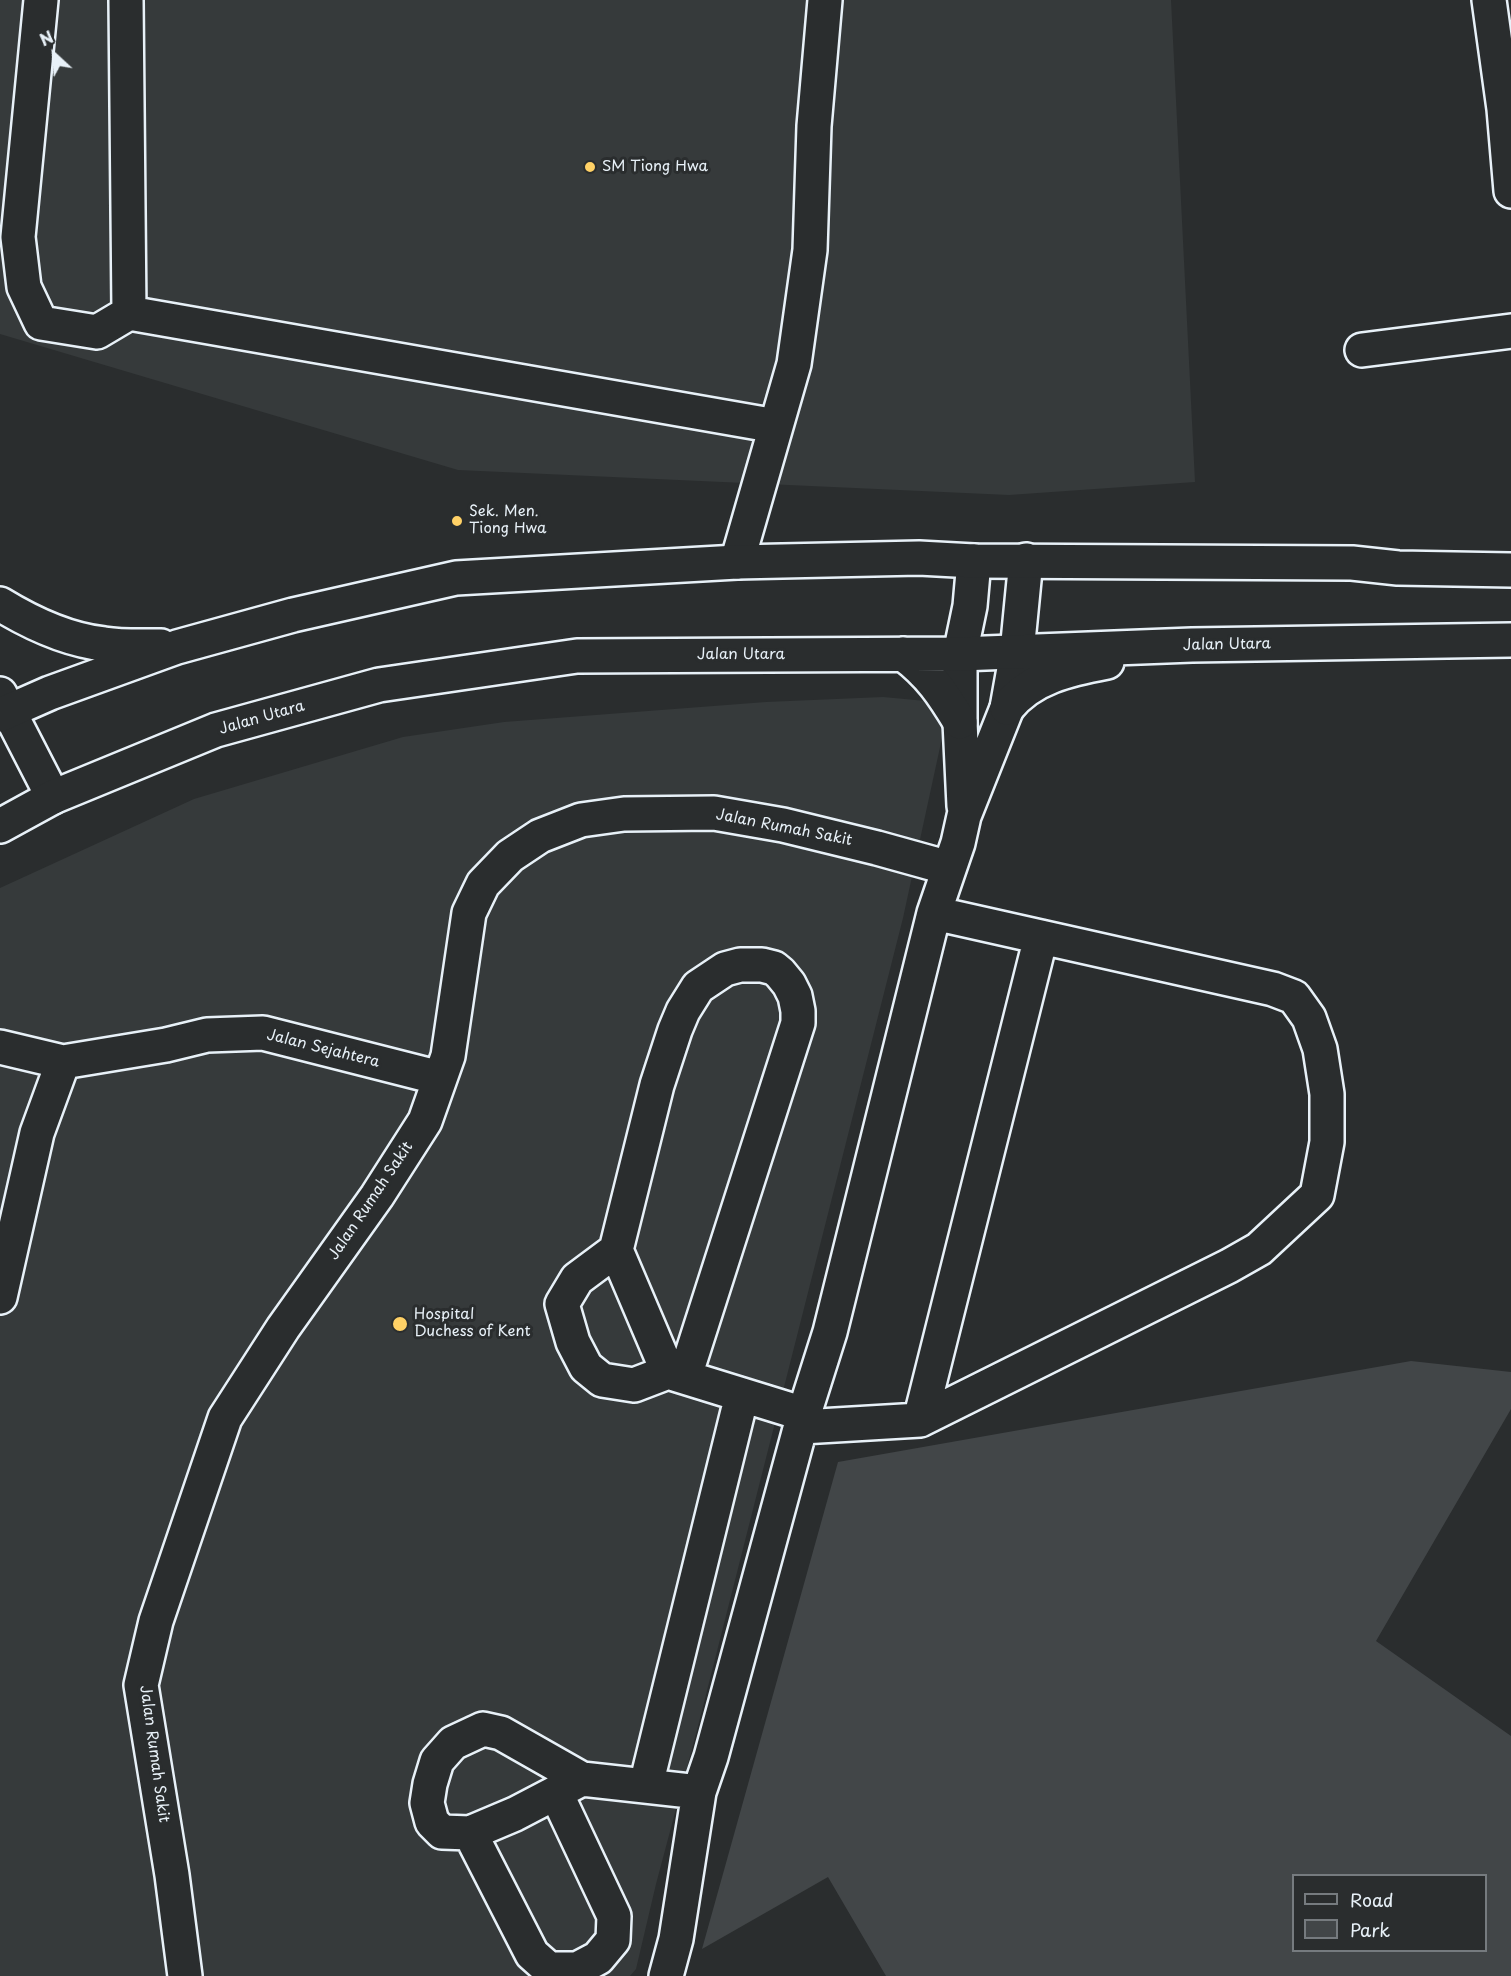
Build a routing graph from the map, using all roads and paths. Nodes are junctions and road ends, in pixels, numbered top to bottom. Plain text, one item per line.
1 (41, 0) edge
2 (126, 0) edge
3 (825, 0) edge
4 (1489, 0) edge
5 (1511, 191) edge
6 (129, 313) junction
7 (1511, 331) edge
8 (1362, 350) dead end
9 (776, 426) junction
10 (1026, 560) junction
11 (974, 561) junction
12 (737, 562) junction
13 (1511, 570) edge
14 (0, 604) edge
15 (1511, 640) edge
16 (1192, 645) junction
17 (177, 647) junction
18 (1017, 652) junction
19 (903, 654) junction
20 (960, 654) junction
21 (3, 706) edge
22 (1007, 708) junction
23 (960, 723) junction
24 (53, 797) junction
25 (964, 816) junction
26 (0, 826) edge
27 (950, 868) junction
28 (934, 913) junction
29 (1041, 937) junction
30 (0, 1047) edge
31 (63, 1062) junction
32 (440, 1078) junction
33 (616, 1250) junction
34 (0, 1297) edge
35 (677, 1374) junction
36 (742, 1395) junction
37 (920, 1420) junction
38 (803, 1421) junction
39 (646, 1785) junction
40 (569, 1786) junction
41 (699, 1792) junction
42 (470, 1833) junction
43 (185, 1976) edge
44 (666, 1976) edge

1 - 6 main road
2 - 6 main road
3 - 9 main road
4 - 5 main road
6 - 9 main road
7 - 8 main road
9 - 12 main road
10 - 11 main road
10 - 13 main road
10 - 18 main road
11 - 12 main road
11 - 20 main road
12 - 17 main road
14 - 17 main road
15 - 16 main road, Jalan Utara
16 - 18 main road, Jalan Utara
16 - 22 main road
17 - 21 main road
18 - 20 main road, Jalan Utara
18 - 22 main road
19 - 20 main road, Jalan Utara
19 - 23 main road
19 - 24 main road, Jalan Utara
20 - 23 main road
21 - 24 main road
22 - 25 main road
23 - 25 main road
24 - 26 main road, Jalan Utara
25 - 27 main road
27 - 28 main road
27 - 32 main road, Jalan Rumah Sakit
28 - 29 main road
28 - 38 main road
29 - 37 main road
29 - 37 main road
30 - 31 main road
31 - 32 main road, Jalan Sejahtera
31 - 34 main road
32 - 43 main road, Jalan Rumah Sakit
33 - 35 main road
33 - 35 main road
33 - 35 main road
35 - 36 main road
36 - 38 main road
36 - 39 main road
37 - 38 main road
38 - 41 main road
39 - 40 main road
39 - 41 main road
40 - 42 main road
40 - 42 main road
40 - 42 main road
41 - 44 main road

